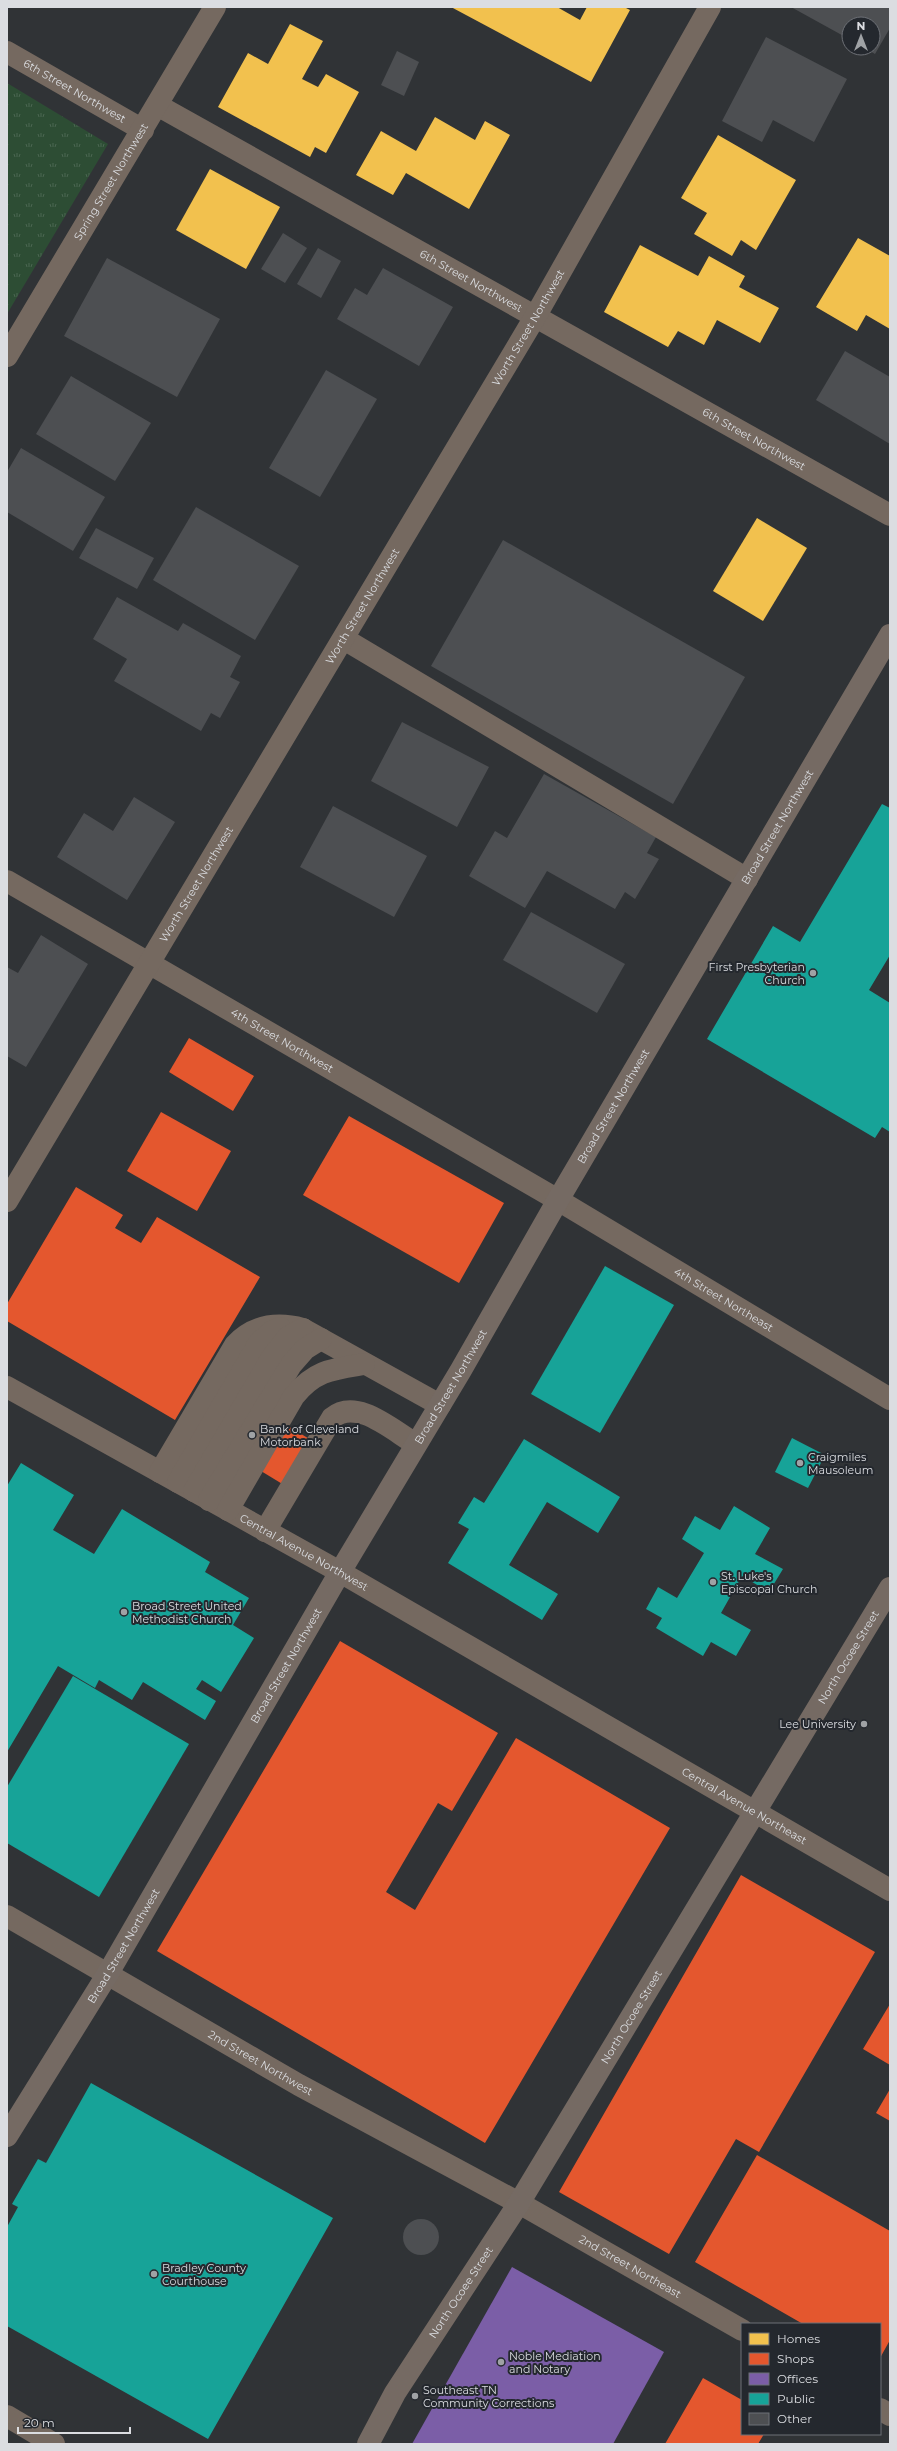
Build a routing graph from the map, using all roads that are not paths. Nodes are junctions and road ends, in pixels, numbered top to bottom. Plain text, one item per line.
1 (215, 7) edge
2 (710, 7) edge
3 (7, 52) edge
4 (157, 105) junction
5 (143, 130) junction
6 (535, 317) junction
7 (7, 356) edge
8 (890, 515) edge
9 (890, 635) edge
10 (344, 639) junction
11 (747, 879) junction
12 (7, 881) edge
13 (149, 964) junction
14 (558, 1200) junction
15 (7, 1201) edge
16 (305, 1331) junction
17 (364, 1364) junction
18 (7, 1387) edge
19 (890, 1399) edge
20 (440, 1405) junction
21 (416, 1444) junction
22 (185, 1486) junction
23 (228, 1510) junction
24 (265, 1531) junction
25 (340, 1572) junction
26 (890, 1588) edge
27 (600, 1721) joint
28 (754, 1812) junction
29 (890, 1890) edge
30 (7, 1916) edge
31 (107, 1975) junction
32 (7, 2136) edge
33 (519, 2203) junction
34 (741, 2329) edge
35 (881, 2410) edge
36 (890, 2415) edge
37 (7, 2416) edge
38 (54, 2444) edge
39 (368, 2444) edge

1 - 4 street, Spring Street Northwest
2 - 6 street, Worth Street Northwest
3 - 5 street, 6th Street Northwest
4 - 5 street, Spring Street Northwest
4 - 6 street, 6th Street Northwest
5 - 7 street, Spring Street Northwest
6 - 8 street, 6th Street Northwest
6 - 10 street, Worth Street Northwest
9 - 11 main road, Broad Street Northwest
10 - 11 street
10 - 13 street, Worth Street Northwest
11 - 14 main road, Broad Street Northwest
12 - 13 street, 4th Street Northwest
13 - 14 street, 4th Street Northwest
13 - 15 street, Worth Street Northwest
14 - 19 street, 4th Street Northeast
14 - 20 main road, Broad Street Northwest
16 - 17 street
16 - 22 street
16 - 22 street
17 - 20 street
17 - 23 street
18 - 22 street, Central Avenue Northwest
20 - 21 main road, Broad Street Northwest
21 - 24 street
21 - 25 main road, Broad Street Northwest
22 - 23 street, Central Avenue Northwest
23 - 24 street, Central Avenue Northwest
24 - 25 street, Central Avenue Northwest
25 - 27 street, Central Avenue Northwest
25 - 31 main road, Broad Street Northwest
26 - 28 main road, North Ocoee Street
27 - 28 street, Central Avenue Northeast
28 - 29 street, Central Avenue Northeast
28 - 33 main road, North Ocoee Street
30 - 31 street, 2nd Street Northwest
31 - 32 main road, Broad Street Northwest
31 - 33 street, 2nd Street Northwest
33 - 34 street, 2nd Street Northeast
33 - 39 main road, North Ocoee Street
35 - 36 street
37 - 38 street

